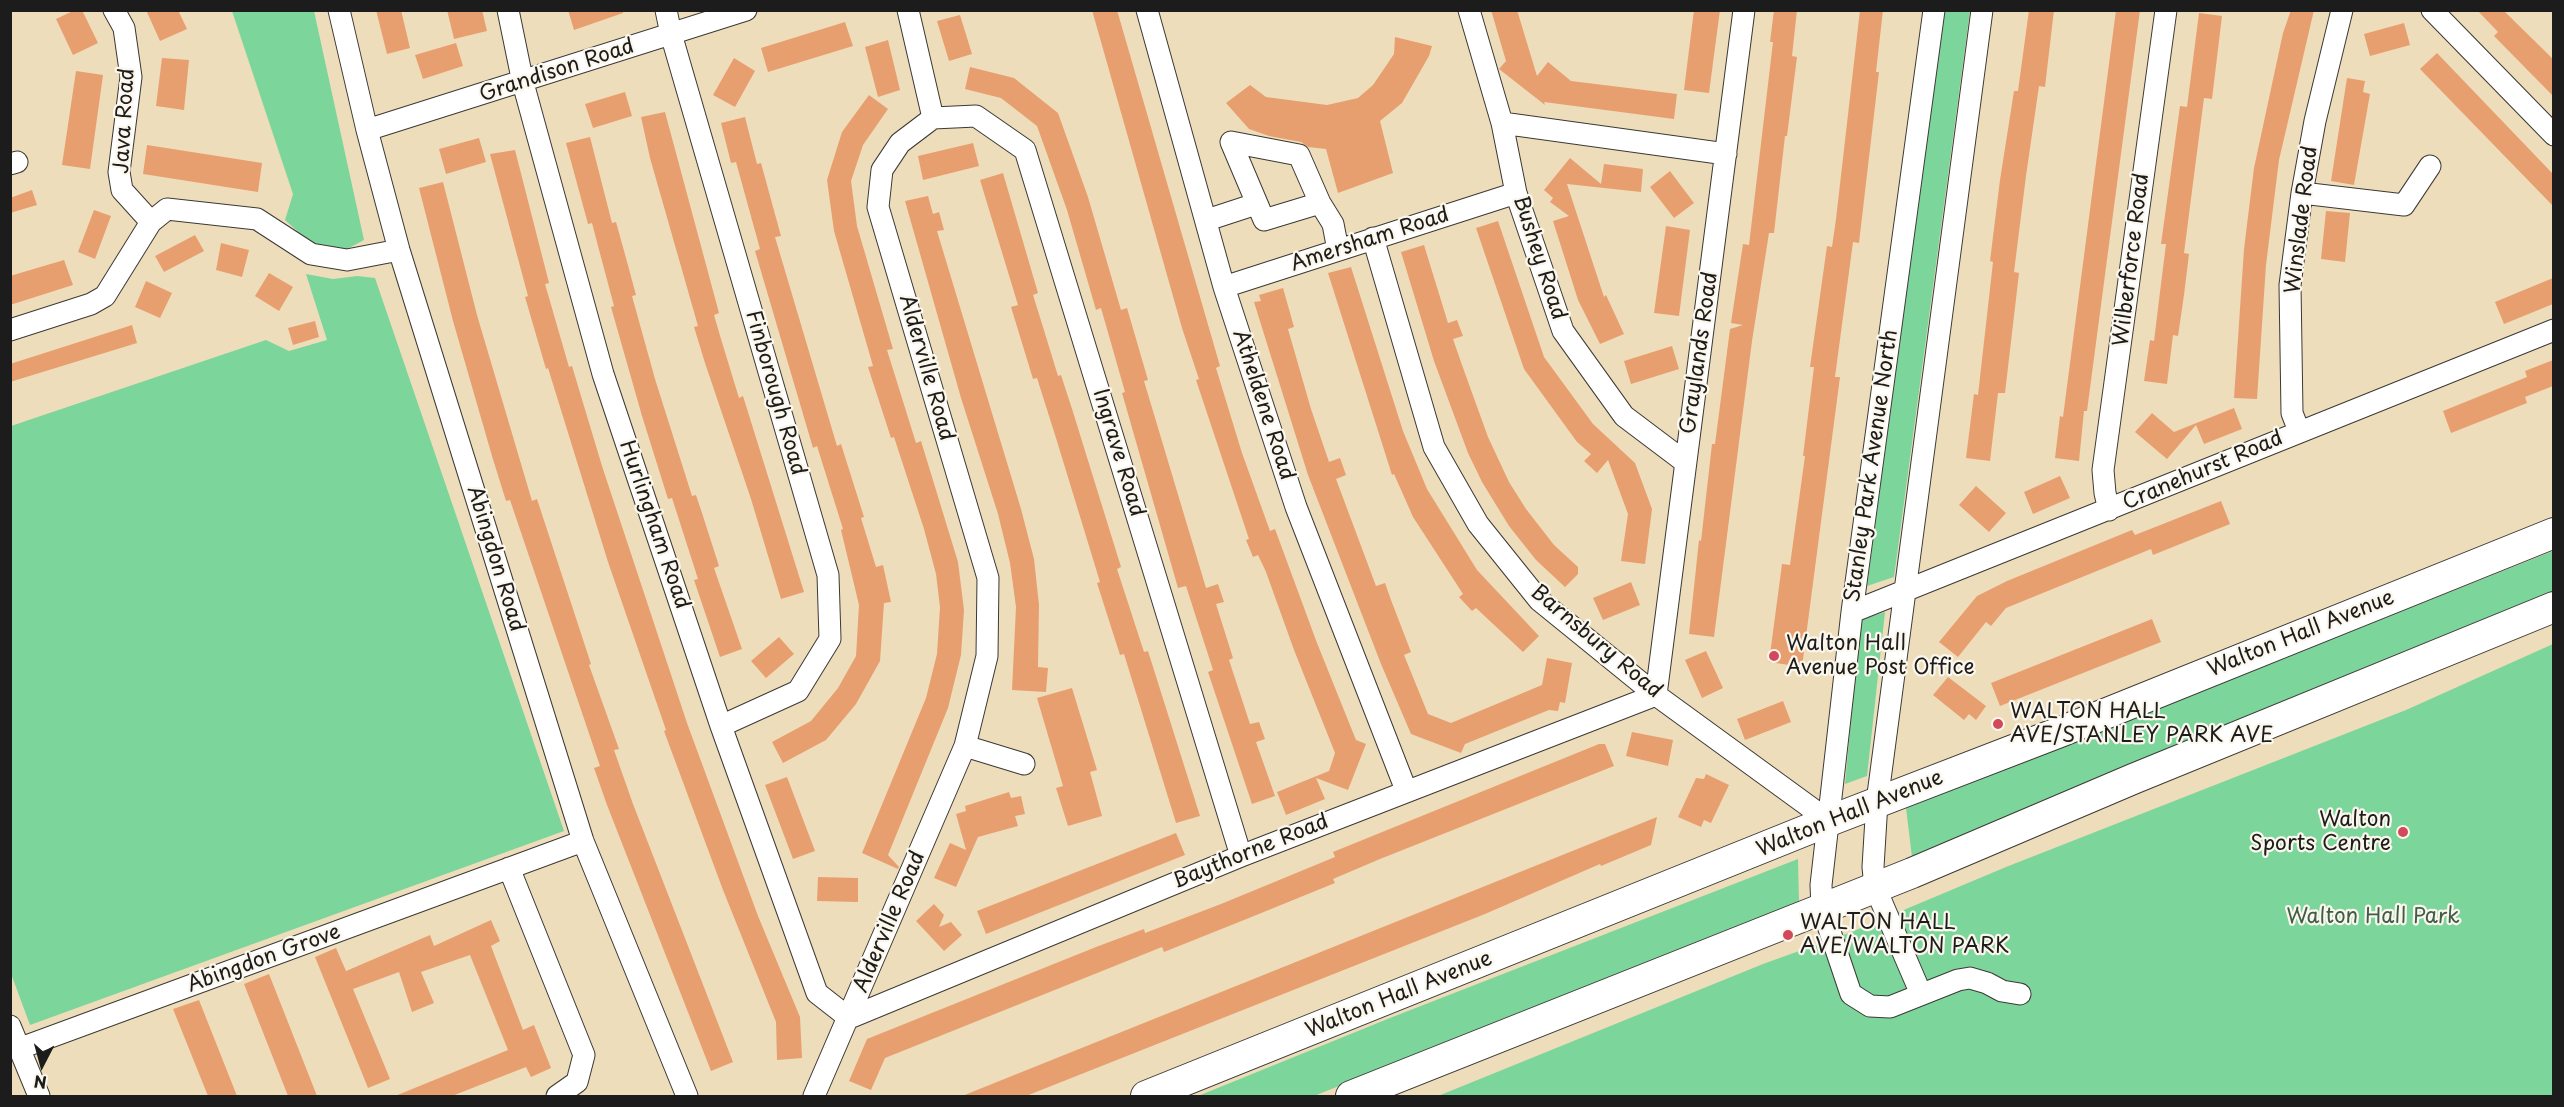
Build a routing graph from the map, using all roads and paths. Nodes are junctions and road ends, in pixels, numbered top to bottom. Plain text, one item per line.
1 (114, 10) edge
2 (339, 10) edge
3 (508, 10) edge
4 (666, 10) edge
5 (746, 10) edge
6 (908, 10) edge
7 (1147, 10) edge
8 (1469, 10) edge
9 (1744, 10) edge
10 (1934, 10) edge
11 (1982, 10) edge
12 (2166, 10) edge
13 (2342, 10) edge
14 (2432, 10) edge
15 (671, 34) junction
16 (523, 83) junction
17 (933, 118) junction
18 (1502, 123) junction
19 (367, 130) junction
20 (2553, 135) edge
21 (1726, 154) junction
22 (2430, 166) dead end
23 (1516, 193) junction
24 (2302, 193) junction
25 (1320, 203) junction
26 (1256, 204) junction
27 (1207, 220) junction
28 (151, 222) junction
29 (1372, 238) junction
30 (399, 250) junction
31 (1338, 250) junction
32 (1224, 286) junction
33 (10, 330) edge
34 (2553, 330) edge
35 (2299, 430) junction
36 (1685, 462) junction
37 (2109, 510) junction
38 (2553, 533) edge
39 (1905, 590) junction
40 (2553, 607) edge
41 (1852, 612) junction
42 (1656, 694) junction
43 (722, 726) junction
44 (965, 746) junction
45 (1024, 764) dead end
46 (1406, 790) junction
47 (1877, 802) junction
48 (1829, 821) junction
49 (583, 842) junction
50 (1241, 856) junction
51 (509, 868) junction
52 (1875, 887) junction
53 (1822, 908) junction
54 (1921, 994) junction
55 (2020, 994) dead end
56 (849, 1018) junction
57 (10, 1026) edge
58 (18, 1049) junction
59 (39, 1096) edge
60 (557, 1096) edge
61 (687, 1096) edge
62 (814, 1096) edge
63 (1146, 1096) edge
64 (1351, 1096) edge

1 - 28 street, Java Road
2 - 19 street, Abingdon Road
3 - 16 street, Hurlingham Road
4 - 15 street, Finborough Road
5 - 15 street, Grandison Road
6 - 17 street
7 - 27 street, Atheldene Road
8 - 18 street, Bushey Road
9 - 21 street, Graylands Road
10 - 41 street, Stanley Park Avenue North
11 - 39 street
12 - 37 street, Wilberforce Road
13 - 24 street, Winslade Road
14 - 20 street
15 - 16 street, Grandison Road
15 - 43 street, Finborough Road
16 - 19 street, Grandison Road
16 - 43 street, Hurlingham Road
17 - 44 street, Alderville Road
17 - 50 street, Ingrave Road
18 - 21 street
18 - 23 street, Bushey Road
19 - 30 street, Abingdon Road
21 - 36 street, Graylands Road
22 - 24 street
23 - 29 street, Amersham Road
23 - 36 street, Bushey Road
24 - 35 street, Winslade Road
25 - 26 street
25 - 26 street
25 - 31 street
26 - 27 street
27 - 32 street, Atheldene Road
28 - 30 street
28 - 33 street
29 - 31 street, Amersham Road
29 - 42 street, Barnsbury Road
30 - 49 street, Abingdon Road
31 - 32 street, Amersham Road
32 - 46 street, Atheldene Road
34 - 35 street, Cranehurst Road
35 - 37 street, Cranehurst Road
36 - 42 street, Graylands Road
37 - 39 street, Cranehurst Road
38 - 47 highway, Walton Hall Avenue
39 - 41 street, Cranehurst Road
39 - 47 street
40 - 52 highway
41 - 48 street, Stanley Park Avenue North
42 - 46 street, Baythorne Road
42 - 48 street, Barnsbury Road
43 - 56 street, Hurlingham Road
44 - 45 street
44 - 56 street, Alderville Road
46 - 50 street, Baythorne Road
47 - 48 highway, Walton Hall Avenue
47 - 52 street
48 - 53 street, Stanley Park Avenue North
48 - 63 highway, Walton Hall Avenue
49 - 51 street, Abingdon Grove
49 - 61 street, Abingdon Road
50 - 56 street, Baythorne Road
51 - 58 street, Abingdon Grove
51 - 60 street
52 - 53 highway
52 - 54 street
53 - 54 street, Stanley Park Avenue North
53 - 64 highway
54 - 55 street, Stanley Park Avenue North
56 - 62 street, Alderville Road
57 - 58 street
58 - 59 street

